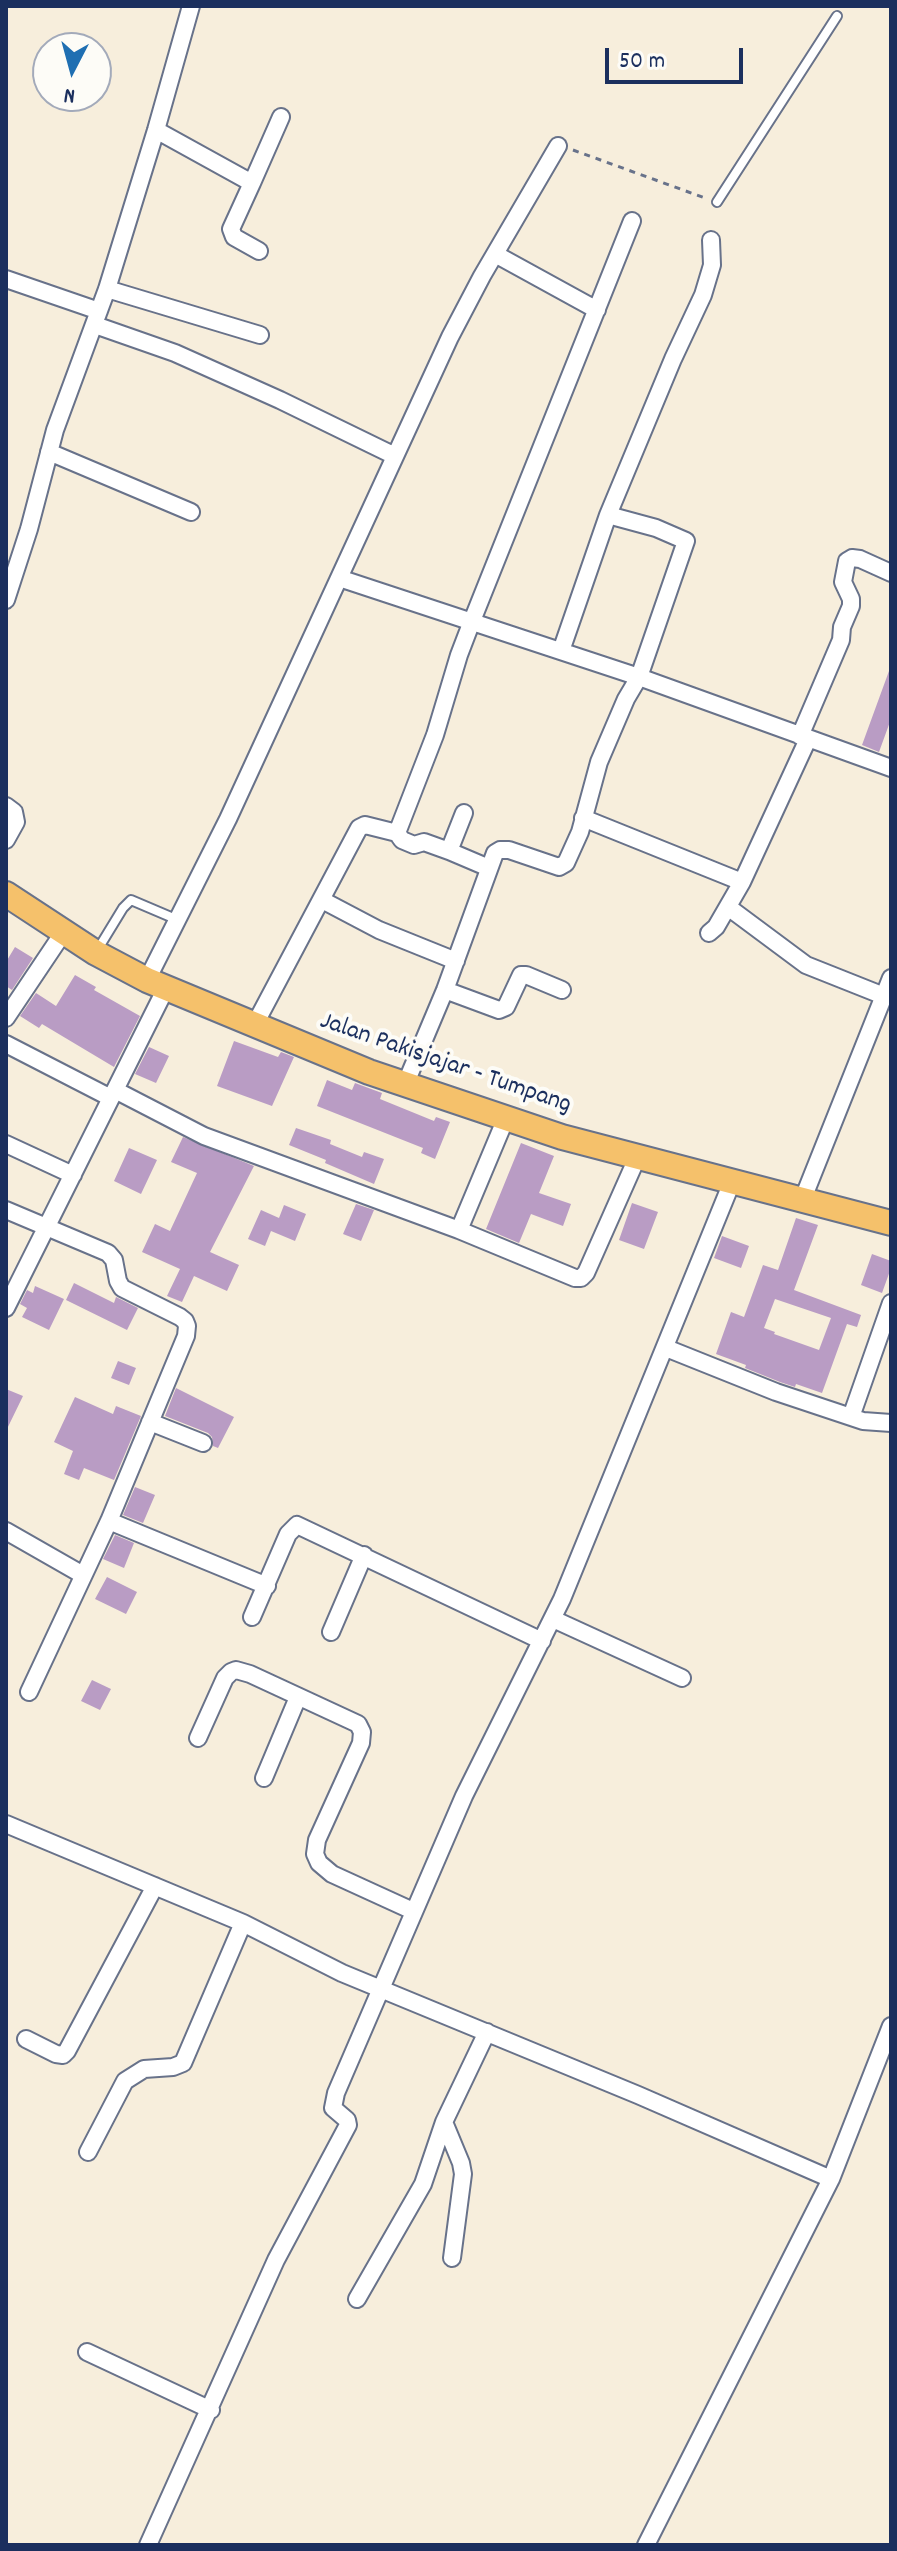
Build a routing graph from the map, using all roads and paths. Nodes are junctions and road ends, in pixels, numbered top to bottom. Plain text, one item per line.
1 (191, 6) edge
2 (837, 16) dead end
3 (281, 117) dead end
4 (156, 130) junction
5 (555, 151) joint
6 (252, 183) junction
7 (717, 202) joint
8 (632, 221) dead end
9 (711, 240) dead end
10 (259, 251) dead end
11 (495, 254) junction
12 (6, 279) edge
13 (107, 289) junction
14 (597, 310) junction
15 (97, 318) junction
16 (260, 335) dead end
17 (49, 452) junction
18 (395, 456) junction
19 (191, 512) dead end
20 (608, 515) junction
21 (891, 573) edge
22 (339, 578) junction
23 (6, 600) edge
24 (472, 621) junction
25 (561, 651) junction
26 (639, 677) junction
27 (804, 738) junction
28 (891, 768) edge
29 (6, 806) edge
30 (464, 813) dead end
31 (583, 818) junction
32 (397, 833) junction
33 (6, 840) edge
34 (449, 851) junction
35 (489, 868) junction
36 (742, 882) junction
37 (6, 894) edge
38 (322, 900) junction
39 (728, 907) junction
40 (178, 920) junction
41 (63, 933) junction
42 (709, 933) dead end
43 (96, 953) junction
44 (456, 961) junction
45 (891, 978) edge
46 (157, 984) junction
47 (445, 990) junction
48 (562, 990) dead end
49 (884, 996) junction
50 (6, 1018) edge
51 (254, 1026) junction
52 (6, 1044) edge
53 (405, 1085) junction
54 (113, 1094) junction
55 (506, 1118) junction
56 (6, 1144) edge
57 (637, 1158) junction
58 (73, 1175) junction
59 (732, 1182) junction
60 (802, 1201) junction
61 (6, 1210) edge
62 (891, 1223) edge
63 (48, 1228) junction
64 (459, 1230) junction
65 (891, 1303) edge
66 (6, 1308) edge
67 (666, 1348) junction
68 (851, 1417) junction
69 (150, 1422) junction
70 (891, 1423) edge
71 (203, 1443) dead end
72 (109, 1521) junction
73 (6, 1531) edge
74 (364, 1555) junction
75 (83, 1575) junction
76 (267, 1586) junction
77 (252, 1617) dead end
78 (553, 1619) junction
79 (331, 1632) dead end
80 (542, 1641) junction
81 (682, 1678) dead end
82 (29, 1692) dead end
83 (298, 1697) junction
84 (198, 1738) dead end
85 (264, 1778) dead end
86 (6, 1824) edge
87 (155, 1886) junction
88 (413, 1911) junction
89 (243, 1923) junction
90 (381, 1989) junction
91 (891, 2026) edge
92 (487, 2032) junction
93 (26, 2039) dead end
94 (444, 2122) junction
95 (88, 2152) dead end
96 (831, 2179) junction
97 (452, 2258) dead end
98 (357, 2299) dead end
99 (87, 2352) dead end
100 (211, 2410) junction
101 (148, 2545) edge
102 (646, 2545) edge

1 - 4 street
2 - 7 lane
3 - 6 street
4 - 6 street
4 - 13 street
5 - 7 path
5 - 11 street
6 - 10 street
8 - 14 street
9 - 20 street
11 - 14 street
11 - 18 street
12 - 15 street
13 - 15 street
13 - 16 street
14 - 24 street
15 - 17 street
15 - 18 street
17 - 19 street
17 - 23 street
18 - 22 street
20 - 25 street
20 - 26 street
21 - 27 street
22 - 24 street
22 - 40 street
24 - 25 street
24 - 32 street
25 - 26 street
26 - 27 street
26 - 31 street
27 - 28 street
27 - 36 street
29 - 33 street
30 - 34 street
31 - 35 street
31 - 36 street
32 - 34 street
32 - 38 street
34 - 35 street
35 - 44 street
36 - 39 street
37 - 41 main road, Jalan Pakisjajar - Tumpang
38 - 44 street
38 - 51 street
39 - 42 street
39 - 49 street
40 - 43 lane
40 - 46 street
41 - 43 main road, Jalan Pakisjajar - Tumpang
41 - 50 street
43 - 46 main road, Jalan Pakisjajar - Tumpang
44 - 47 street
45 - 49 street
46 - 51 main road, Jalan Pakisjajar - Tumpang
46 - 54 street
47 - 48 street
47 - 53 street
49 - 60 street
51 - 53 main road, Jalan Pakisjajar - Tumpang
52 - 54 street
53 - 55 main road, Jalan Pakisjajar - Tumpang
54 - 58 street
54 - 64 street
55 - 57 main road, Jalan Pakisjajar - Tumpang
55 - 64 street
56 - 58 street
57 - 59 main road, Jalan Pakisjajar - Tumpang
57 - 64 street
58 - 63 street
59 - 60 main road, Jalan Pakisjajar - Tumpang
59 - 67 street
60 - 62 main road, Jalan Pakisjajar - Tumpang
61 - 63 street
63 - 66 street
63 - 69 street
65 - 68 street
67 - 68 street
67 - 78 street
68 - 70 street
69 - 71 street
69 - 72 street
72 - 75 street
72 - 76 street
73 - 75 street
74 - 76 street
74 - 79 street
74 - 80 street
75 - 82 street
76 - 77 street
78 - 80 street
78 - 81 street
80 - 88 street
83 - 84 street
83 - 85 street
83 - 88 street
86 - 87 street
87 - 89 street
87 - 93 street
88 - 90 street
89 - 90 street
89 - 95 street
90 - 92 street
90 - 100 street
91 - 96 street
92 - 94 street
92 - 96 street
94 - 97 street
94 - 98 street
96 - 102 street
99 - 100 street
100 - 101 street

